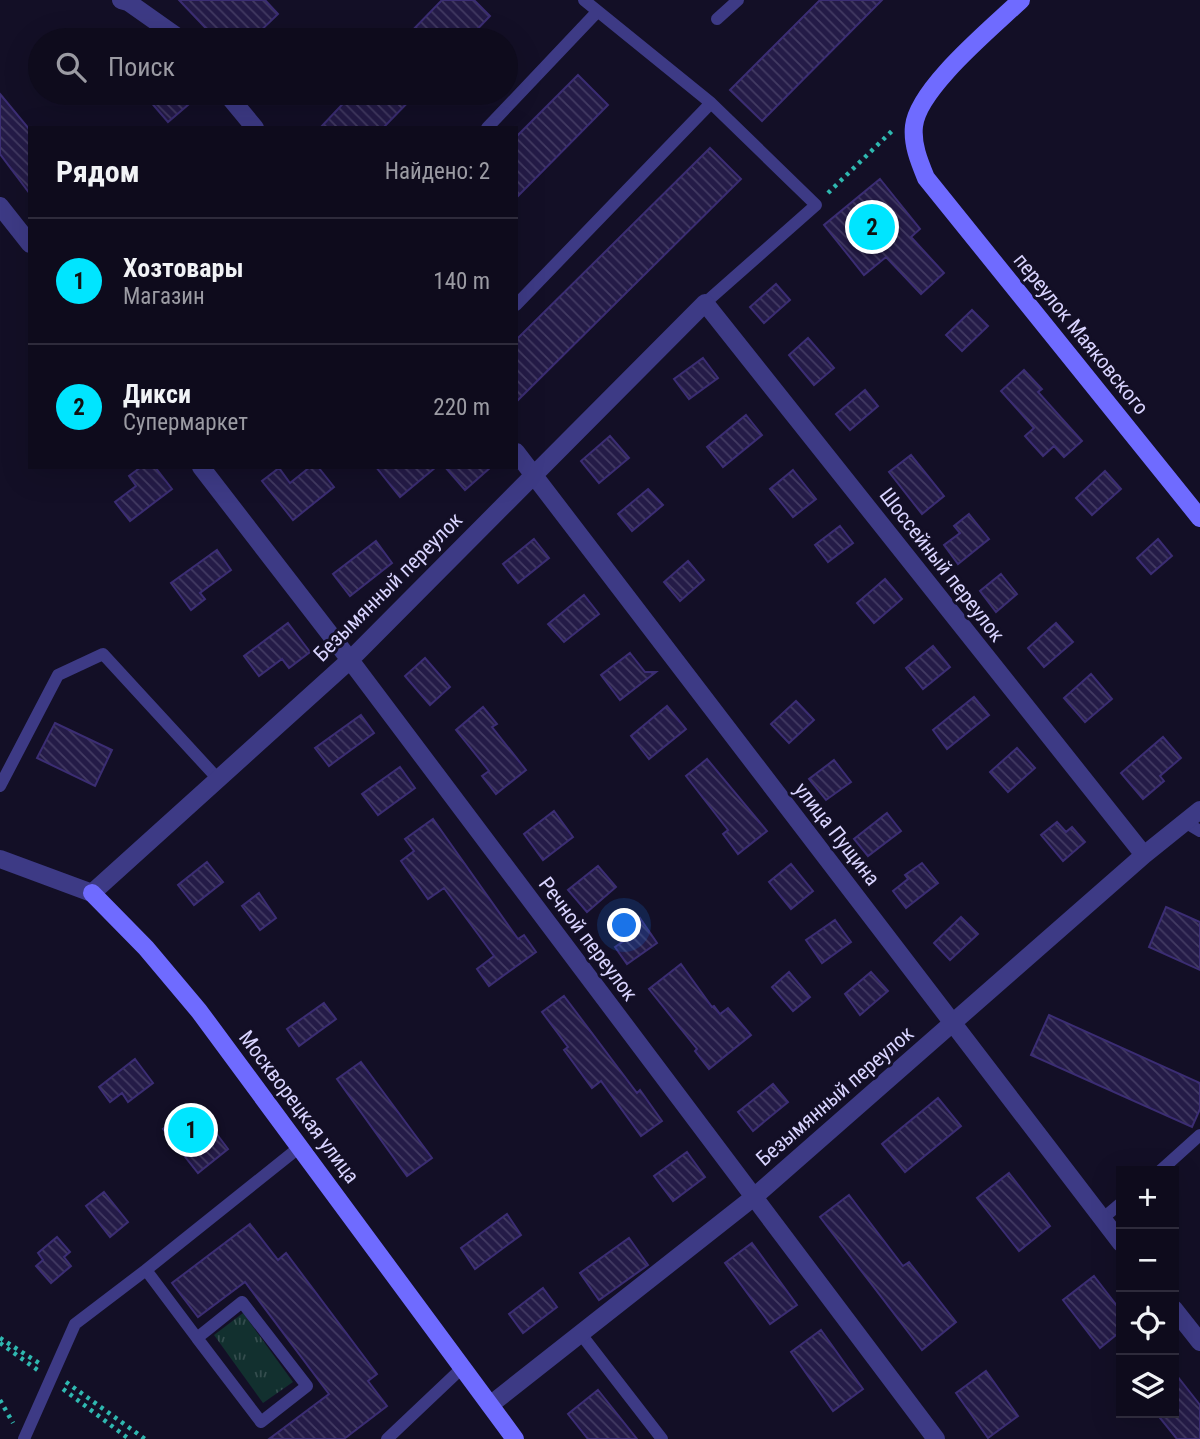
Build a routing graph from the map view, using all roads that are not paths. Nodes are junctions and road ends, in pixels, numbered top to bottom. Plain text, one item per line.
1 (121, 0) edge
2 (584, 0) edge
3 (737, 0) edge
4 (1021, 0) edge
5 (597, 12) junction
6 (718, 19) dead end
7 (165, 28) edge
8 (518, 95) edge
9 (711, 103) junction
10 (236, 105) edge
11 (509, 105) edge
12 (253, 126) edge
13 (489, 126) edge
14 (0, 206) edge
15 (28, 241) edge
16 (518, 303) edge
17 (705, 303) junction
18 (518, 455) edge
19 (203, 469) edge
20 (533, 475) junction
21 (1200, 518) edge
22 (350, 660) junction
23 (218, 779) junction
24 (0, 786) edge
25 (1200, 810) edge
26 (1193, 826) edge
27 (1144, 855) junction
28 (0, 859) edge
29 (92, 892) junction
30 (953, 1022) junction
31 (1200, 1135) edge
32 (301, 1146) junction
33 (1166, 1166) edge
34 (754, 1197) junction
35 (1116, 1207) edge
36 (1102, 1219) junction
37 (1116, 1237) edge
38 (146, 1270) junction
39 (1179, 1315) edge
40 (580, 1333) junction
41 (197, 1338) junction
42 (1200, 1342) edge
43 (462, 1368) junction
44 (491, 1405) junction
45 (20, 1434) edge
46 (387, 1439) edge
47 (515, 1439) edge
48 (662, 1439) edge
49 (936, 1439) edge

1 - 7 street
2 - 5 lane
3 - 6 lane
4 - 21 street, переулок Маяковского
5 - 8 lane
5 - 9 lane
9 - 16 lane
9 - 17 lane
10 - 12 street
11 - 13 lane
14 - 15 street
17 - 20 street, Безымянный переулок
17 - 27 street, Шоссейный переулок
18 - 20 street, улица Пущина
19 - 22 street, Речной переулок
20 - 22 street, Безымянный переулок
20 - 30 street, улица Пущина
22 - 23 street, Безымянный переулок
22 - 34 street, Речной переулок
23 - 24 lane
23 - 29 street, Безымянный переулок
25 - 26 street, Безымянный переулок
26 - 27 street, Безымянный переулок
27 - 30 street, Безымянный переулок
28 - 29 street, Москворецкая улица
29 - 32 street, Москворецкая улица
30 - 34 street, Безымянный переулок
30 - 36 street, улица Пущина
31 - 33 lane
32 - 38 lane
32 - 43 street, Москворецкая улица
34 - 40 street, Безымянный переулок
34 - 49 street, Речной переулок
35 - 36 lane
36 - 37 street, улица Пущина
38 - 41 lane
38 - 45 lane
39 - 42 street
40 - 44 street, Безымянный переулок
40 - 48 lane
41 - 41 lane
43 - 44 street, Москворецкая улица
43 - 46 lane
44 - 47 street, Москворецкая улица

